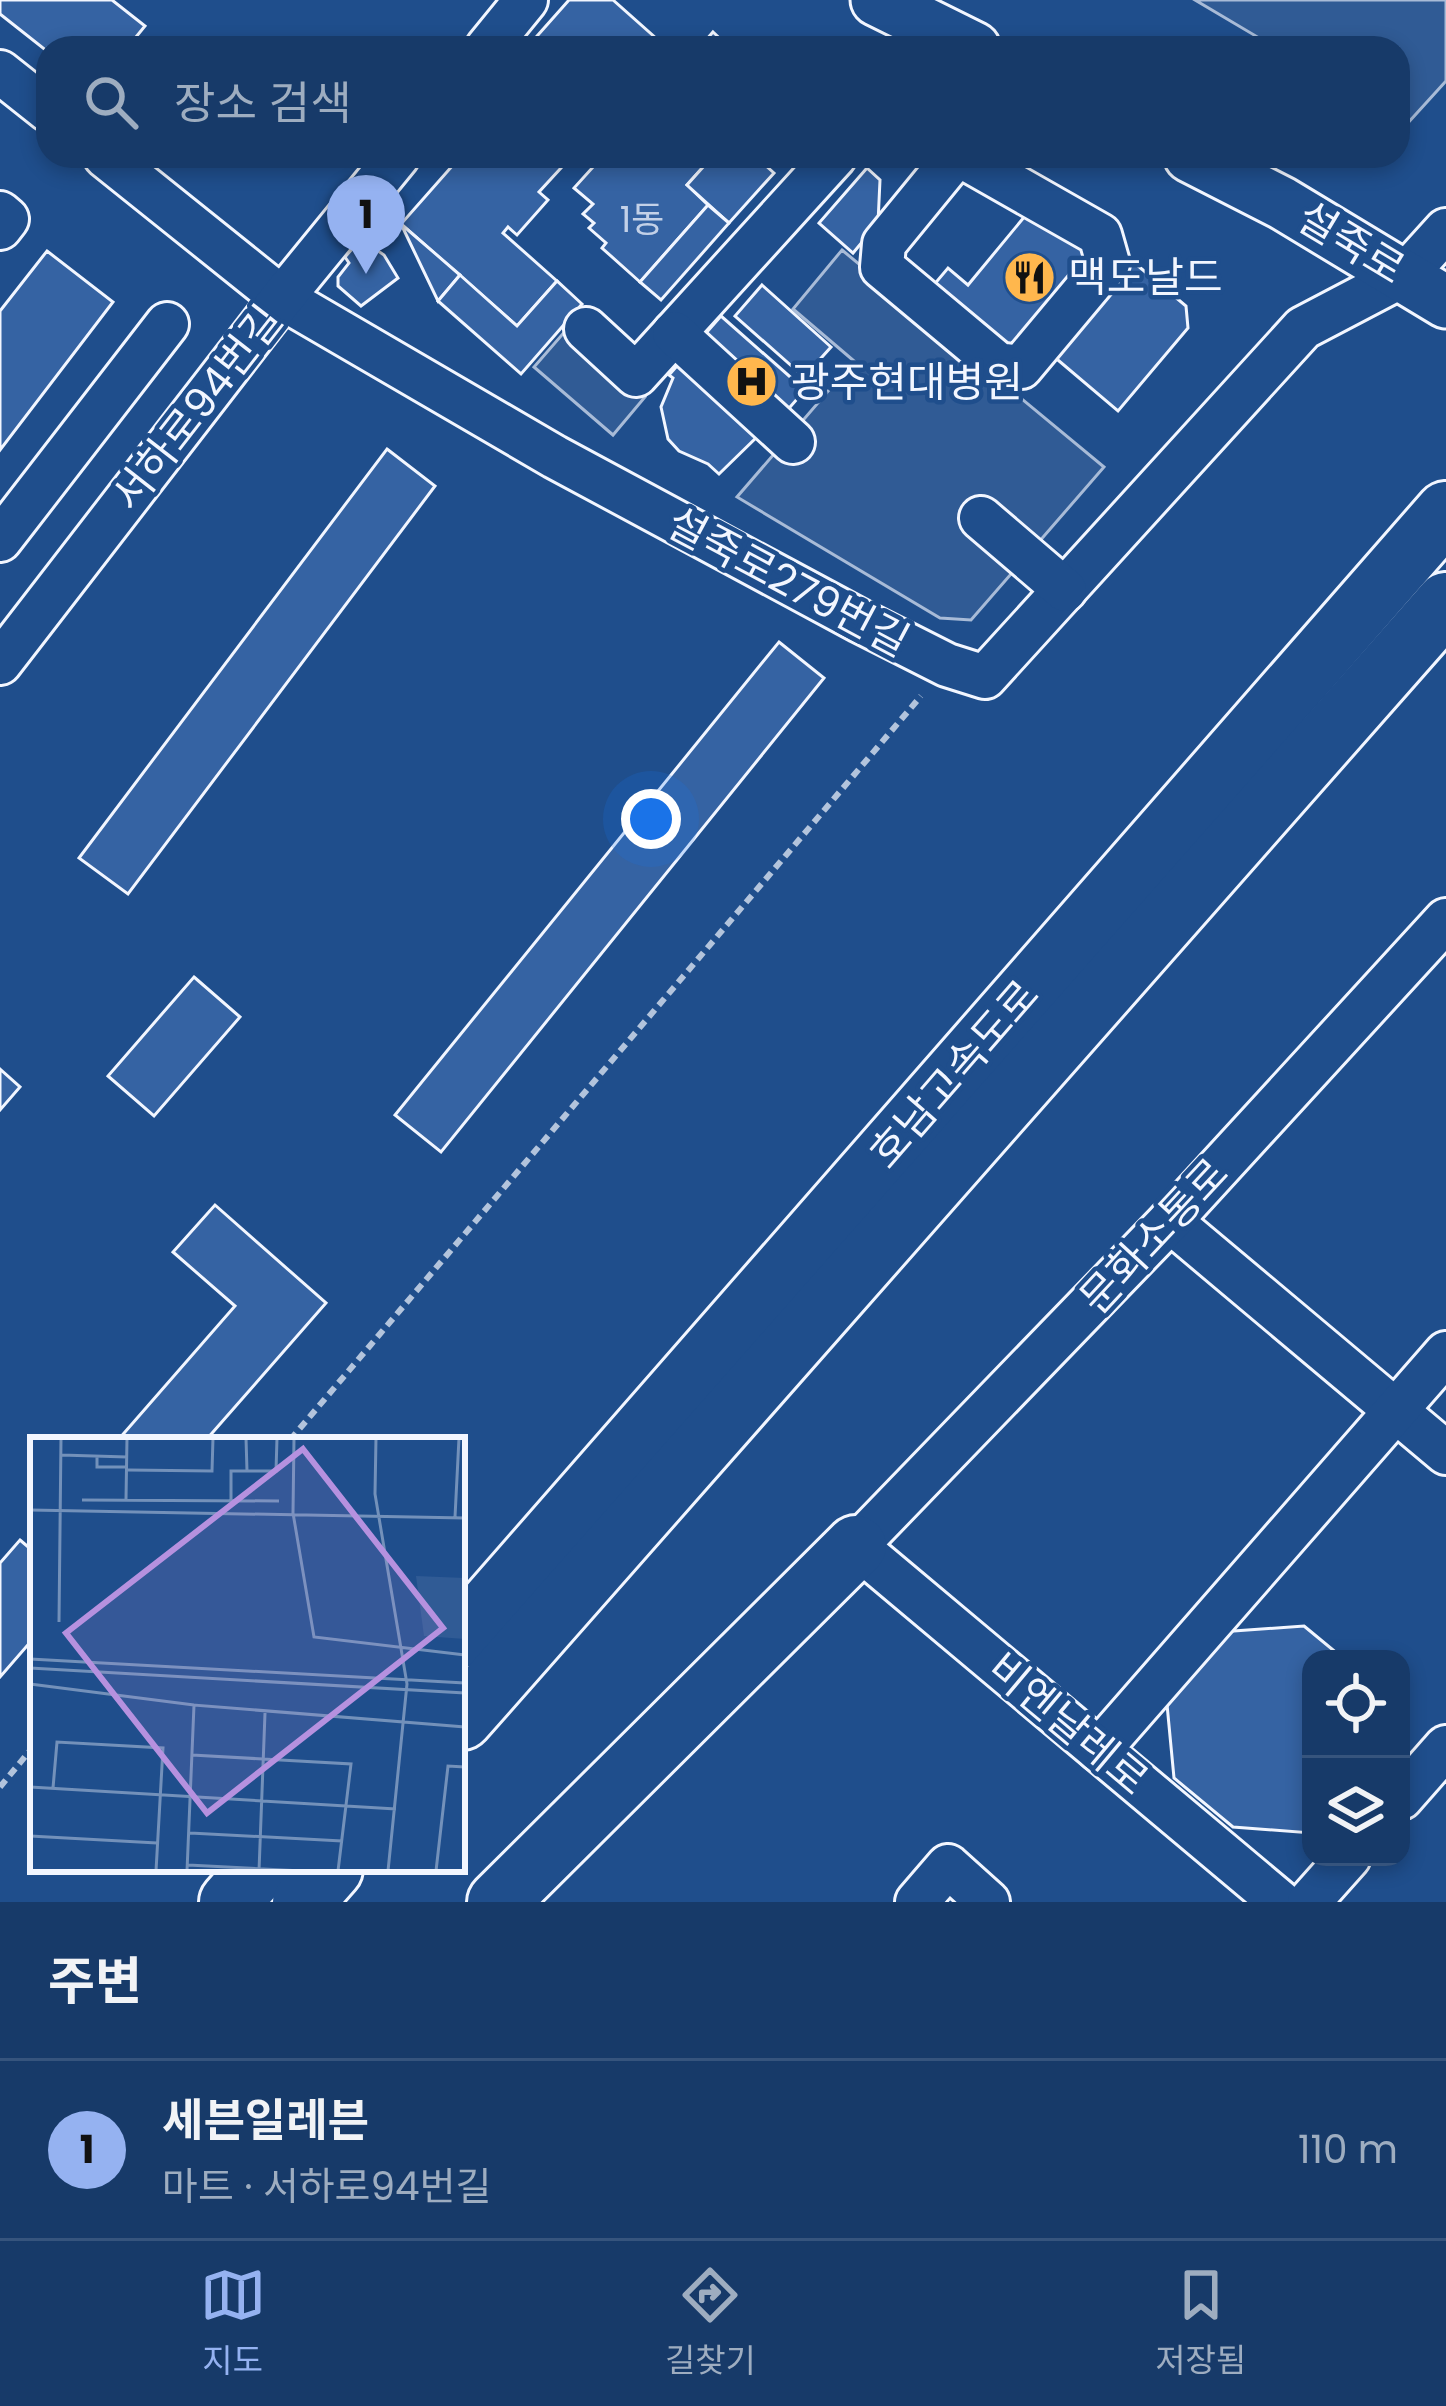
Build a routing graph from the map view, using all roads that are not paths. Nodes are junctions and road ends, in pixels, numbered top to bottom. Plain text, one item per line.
1 (526, 0) edge
2 (878, 0) edge
3 (497, 36) edge
4 (939, 36) edge
5 (0, 72) edge
6 (36, 100) edge
7 (120, 168) edge
8 (388, 168) edge
9 (824, 168) edge
10 (948, 168) edge
11 (980, 168) edge
12 (1214, 168) edge
13 (0, 213) edge
14 (0, 228) edge
15 (1446, 230) edge
16 (1426, 288) edge
17 (282, 298) junction
18 (167, 323) dead end
19 (586, 329) dead end
20 (674, 333) junction
21 (793, 442) dead end
22 (1446, 512) edge
23 (981, 518) dead end
24 (0, 539) edge
25 (1065, 590) junction
26 (1446, 603) edge
27 (0, 663) edge
28 (1446, 920) edge
29 (1170, 1221) junction
30 (1446, 1353) edge
31 (1396, 1411) junction
32 (1446, 1453) edge
33 (856, 1546) junction
34 (465, 1634) edge
35 (465, 1716) edge
36 (1446, 1748) edge
37 (1099, 1750) junction
38 (1410, 1788) edge
39 (1341, 1866) edge
40 (256, 1872) edge
41 (329, 1872) edge
42 (230, 1902) edge
43 (303, 1902) edge
44 (498, 1902) edge
45 (917, 1902) edge
46 (988, 1902) edge
47 (1280, 1902) edge
48 (1309, 1902) edge

1 - 3 street
2 - 4 main road
5 - 6 street
7 - 17 street, 설죽로279번길
8 - 17 street, 서하로94번길
9 - 20 street
10 - 11 street
12 - 16 main road, 설죽로
13 - 14 street
15 - 16 street
16 - 25 street, 설죽로279번길
17 - 25 street, 설죽로279번길
17 - 27 street, 서하로94번길
18 - 24 street
19 - 20 street
20 - 21 street
22 - 34 highway, 호남고속도로
23 - 25 street
26 - 35 highway, 호남고속도로
28 - 29 street, 문화소통로
29 - 31 street
29 - 33 street, 문화소통로
30 - 31 street
31 - 32 street
31 - 37 street
33 - 37 street, 비엔날레로
33 - 44 highway
36 - 38 street
37 - 47 street, 비엔날레로
39 - 48 street
40 - 42 highway
41 - 43 highway
45 - 46 street

